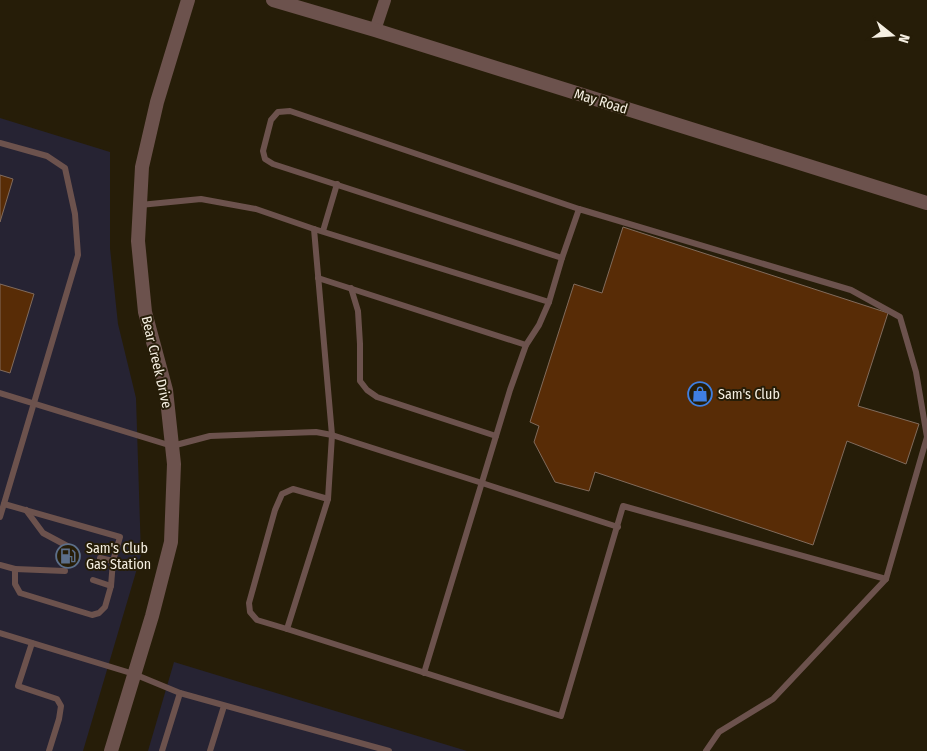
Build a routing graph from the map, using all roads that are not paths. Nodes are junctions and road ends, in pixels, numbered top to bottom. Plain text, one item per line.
1 (188, 0) edge
2 (274, 0) edge
3 (385, 0) edge
4 (375, 30) junction
5 (0, 144) edge
6 (337, 184) junction
7 (927, 203) edge
8 (140, 205) junction
9 (579, 209) junction
10 (314, 229) junction
11 (323, 231) junction
12 (562, 258) junction
13 (318, 278) junction
14 (351, 288) junction
15 (549, 302) junction
16 (526, 345) junction
17 (0, 393) edge
18 (34, 403) junction
19 (332, 435) junction
20 (496, 436) junction
21 (927, 437) edge
22 (172, 446) junction
23 (482, 482) junction
24 (328, 499) junction
25 (4, 504) junction
26 (26, 510) junction
27 (0, 517) edge
28 (618, 528) junction
29 (72, 550) dead end
30 (100, 558) dead end
31 (113, 562) junction
32 (0, 564) edge
33 (15, 569) junction
34 (65, 571) dead end
35 (886, 578) junction
36 (93, 580) dead end
37 (112, 586) junction
38 (287, 629) junction
39 (0, 632) edge
40 (32, 642) junction
41 (424, 672) junction
42 (134, 674) junction
43 (180, 693) junction
44 (224, 706) junction
45 (50, 751) edge
46 (111, 751) edge
47 (162, 751) edge
48 (210, 751) edge
49 (389, 751) edge
50 (706, 751) edge

1 - 8 street, Bear Creek Drive
2 - 4 street, May Road
3 - 4 street
4 - 7 street, May Road
5 - 18 lane
6 - 9 lane
6 - 11 lane
6 - 12 lane
8 - 10 lane
8 - 22 street, Bear Creek Drive
9 - 12 lane
9 - 21 lane
10 - 11 lane
10 - 13 lane
11 - 15 lane
12 - 15 lane
13 - 14 lane
13 - 19 lane
14 - 16 lane
14 - 20 lane
15 - 16 lane
16 - 20 lane
17 - 18 lane
18 - 22 lane
18 - 25 lane
19 - 22 lane
19 - 23 lane
19 - 24 lane
20 - 23 lane
21 - 35 lane
22 - 42 street, Bear Creek Drive
23 - 28 lane
23 - 41 lane
24 - 38 lane
24 - 38 lane
25 - 26 lane
25 - 27 lane
26 - 29 lane
26 - 31 lane
28 - 35 lane
28 - 41 lane
30 - 31 lane
31 - 37 lane
32 - 33 lane
33 - 34 lane
33 - 37 lane
35 - 50 lane
36 - 37 lane
38 - 41 lane
39 - 40 lane
40 - 42 lane
40 - 45 lane
42 - 43 lane
42 - 46 street, Bear Creek Drive
43 - 44 lane
43 - 47 lane
44 - 48 lane
44 - 49 lane

